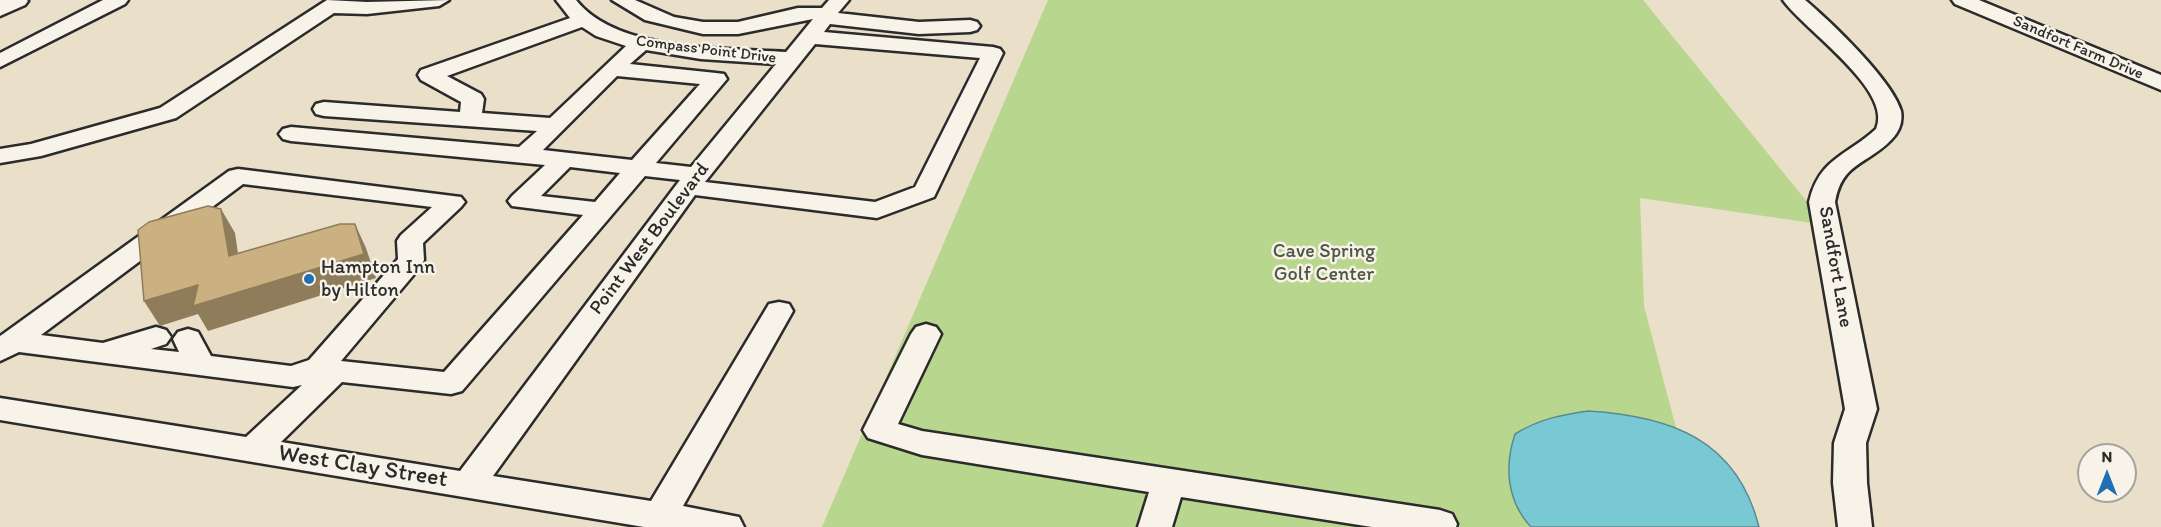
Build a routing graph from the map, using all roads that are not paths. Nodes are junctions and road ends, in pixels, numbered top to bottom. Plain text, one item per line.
1 (9, 0) edge
2 (118, 0) edge
3 (439, 0) edge
4 (566, 0) edge
5 (622, 0) edge
6 (1793, 0) edge
7 (1962, 0) edge
8 (335, 3) edge
9 (0, 10) edge
10 (825, 17) edge
11 (581, 21) junction
12 (970, 26) dead end
13 (640, 44) junction
14 (789, 59) junction
15 (0, 61) edge
16 (612, 69) junction
17 (2161, 83) edge
18 (324, 109) dead end
19 (470, 119) junction
20 (555, 125) junction
21 (291, 134) dead end
22 (525, 154) junction
23 (0, 156) edge
24 (565, 159) junction
25 (638, 168) junction
26 (693, 181) junction
27 (602, 210) junction
28 (779, 311) dead end
29 (926, 334) dead end
30 (156, 337) dead end
31 (7, 346) edge
32 (103, 352) junction
33 (327, 369) junction
34 (0, 409) edge
35 (253, 450) junction
36 (1169, 482) junction
37 (469, 484) junction
38 (660, 516) junction
39 (1440, 524) dead end
40 (727, 527) edge
41 (1155, 527) edge
42 (1855, 527) edge

1 - 9 street
2 - 15 street
3 - 8 street
4 - 11 street, Compass Point Drive
5 - 10 street
6 - 42 street, Sandfort Lane
7 - 17 street, Sandfort Farm Drive
8 - 23 street
10 - 12 street
10 - 14 street, Point West Boulevard
10 - 26 street
11 - 13 street, Compass Point Drive
11 - 19 street
13 - 14 street, Compass Point Drive
13 - 16 street
14 - 26 street, Point West Boulevard
16 - 20 street
16 - 25 street
18 - 19 street
19 - 20 street
20 - 22 street
21 - 22 street
22 - 24 street
24 - 25 street
24 - 27 street
25 - 26 street
25 - 27 street
26 - 37 street, Point West Boulevard
27 - 33 street
28 - 38 street
29 - 36 street
30 - 32 street
31 - 32 street
31 - 33 street
32 - 33 street
33 - 35 street
34 - 35 street, West Clay Street
35 - 37 street, West Clay Street
36 - 39 street
36 - 41 street
37 - 38 street, West Clay Street
38 - 40 street, West Clay Street

